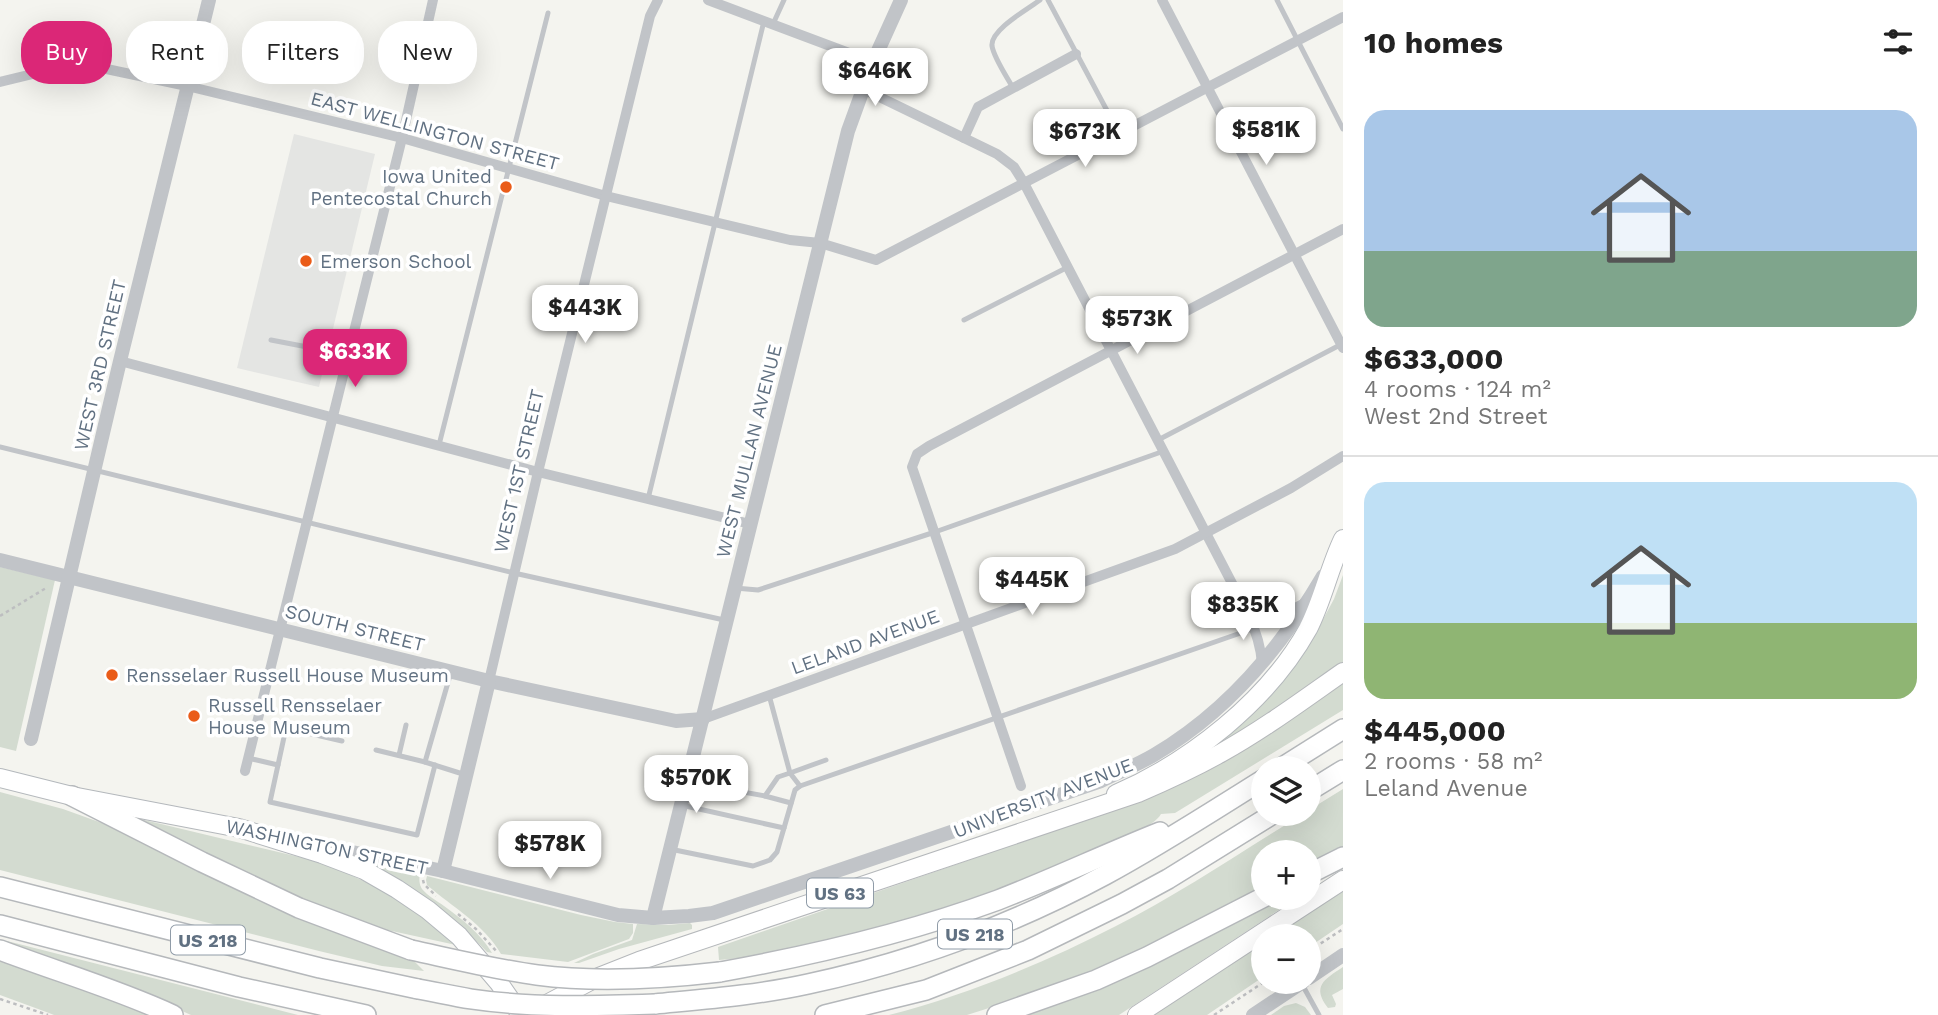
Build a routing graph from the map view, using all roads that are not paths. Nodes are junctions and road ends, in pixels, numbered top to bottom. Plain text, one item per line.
1 (209, 0) edge
2 (433, 0) edge
3 (658, 0) edge
4 (708, 0) edge
5 (784, 0) edge
6 (901, 0) edge
7 (1040, 0) edge
8 (1048, 0) edge
9 (1162, 0) edge
10 (1277, 0) edge
11 (548, 13) dead end
12 (1343, 17) edge
13 (768, 23) junction
14 (1298, 41) junction
15 (1076, 54) junction
16 (873, 62) junction
17 (0, 82) edge
18 (187, 86) junction
19 (1013, 88) junction
20 (1208, 88) junction
21 (863, 89) junction
22 (1343, 129) edge
23 (1119, 134) junction
24 (402, 138) junction
25 (964, 138) junction
26 (508, 168) junction
27 (1024, 183) junction
28 (606, 196) junction
29 (716, 222) junction
30 (1343, 229) edge
31 (820, 243) junction
32 (1294, 254) junction
33 (1068, 267) junction
34 (964, 320) dead end
35 (271, 340) dead end
36 (1342, 345) edge
37 (1112, 351) junction
38 (347, 357) junction
39 (120, 361) junction
40 (333, 416) junction
41 (1158, 440) junction
42 (439, 445) junction
43 (0, 447) edge
44 (1164, 452) junction
45 (1343, 456) edge
46 (94, 472) junction
47 (538, 472) junction
48 (648, 499) junction
49 (306, 523) junction
50 (750, 524) junction
51 (935, 532) junction
52 (1206, 533) junction
53 (1343, 539) edge
54 (1335, 556) junction
55 (0, 560) edge
56 (514, 573) junction
57 (70, 578) junction
58 (735, 588) junction
59 (1309, 601) junction
60 (1248, 614) junction
61 (727, 621) junction
62 (967, 624) junction
63 (1255, 628) junction
64 (280, 630) junction
65 (1262, 664) junction
66 (451, 672) junction
67 (1343, 672) edge
68 (489, 681) junction
69 (769, 695) junction
70 (998, 717) junction
71 (703, 719) junction
72 (406, 725) dead end
73 (1343, 729) edge
74 (31, 739) dead end
75 (342, 741) dead end
76 (376, 750) dead end
77 (399, 755) junction
78 (1300, 756) edge
79 (248, 758) junction
80 (826, 760) dead end
81 (425, 762) junction
82 (278, 765) junction
83 (435, 765) junction
84 (1343, 770) edge
85 (245, 771) dead end
86 (790, 773) junction
87 (467, 775) junction
88 (0, 778) edge
89 (687, 782) junction
90 (1321, 784) edge
91 (800, 786) junction
92 (1021, 786) dead end
93 (1251, 787) edge
94 (72, 796) junction
95 (765, 796) junction
96 (791, 803) junction
97 (681, 804) junction
98 (1213, 811) junction
99 (1042, 825) junction
100 (1254, 826) edge
101 (239, 828) junction
102 (784, 828) junction
103 (670, 849) junction
104 (1343, 857) edge
105 (1321, 868) edge
106 (443, 871) junction
107 (1343, 880) edge
108 (0, 887) edge
109 (1251, 904) edge
110 (653, 918) junction
111 (0, 925) edge
112 (0, 950) edge
113 (1343, 955) edge
114 (1321, 970) edge
115 (1284, 994) edge
116 (1310, 994) edge
117 (173, 1015) edge
118 (366, 1015) edge
119 (520, 1015) edge
120 (526, 1015) edge
121 (825, 1015) edge
122 (997, 1015) edge
123 (1137, 1015) edge
124 (1253, 1015) edge
125 (1319, 1015) edge

1 - 18 street, WEST 3RD STREET
2 - 24 street
3 - 28 street, WEST 1ST STREET
4 - 13 street
5 - 13 lane
6 - 16 street, WEST MULLAN AVENUE
7 - 19 lane
8 - 15 lane
9 - 20 street
10 - 14 lane
11 - 26 lane
12 - 14 street, EAST WELLINGTON STREET
13 - 16 street
13 - 29 lane
14 - 20 street, EAST WELLINGTON STREET
14 - 22 lane
15 - 19 street
15 - 23 lane
16 - 21 street, WEST MULLAN AVENUE
17 - 18 street, EAST WELLINGTON STREET
18 - 24 street, EAST WELLINGTON STREET
18 - 39 street, WEST 3RD STREET
19 - 25 street
20 - 23 street, EAST WELLINGTON STREET
20 - 32 street
21 - 25 street
21 - 31 street, WEST MULLAN AVENUE
23 - 27 street, EAST WELLINGTON STREET
24 - 26 street, EAST WELLINGTON STREET
24 - 38 street
25 - 27 street
26 - 28 street, EAST WELLINGTON STREET
26 - 42 lane
27 - 31 street, EAST WELLINGTON STREET
27 - 33 street
28 - 29 street, EAST WELLINGTON STREET
28 - 47 street, WEST 1ST STREET
29 - 31 street, EAST WELLINGTON STREET
29 - 48 lane
30 - 32 street
31 - 50 street, WEST MULLAN AVENUE
32 - 36 street
32 - 37 street
33 - 34 lane
33 - 37 street
35 - 38 lane
36 - 41 lane
37 - 41 street
37 - 51 street
38 - 40 street
39 - 40 street
39 - 46 street, WEST 3RD STREET
40 - 42 street
40 - 49 street
41 - 44 street
42 - 47 street
43 - 46 lane
44 - 51 lane
44 - 52 street
45 - 52 street, LELAND AVENUE
46 - 49 lane
46 - 57 street, WEST 3RD STREET
47 - 48 street
47 - 56 street, WEST 1ST STREET
48 - 50 street
49 - 56 lane
49 - 64 street
50 - 58 street, WEST MULLAN AVENUE
51 - 58 lane
51 - 62 street
52 - 60 street
52 - 62 street, LELAND AVENUE
53 - 54 main road, UNIVERSITY AVENUE / US 63
54 - 59 street, UNIVERSITY AVENUE
54 - 99 main road, US 63
55 - 57 street, SOUTH STREET
56 - 61 lane
56 - 68 street, WEST 1ST STREET
57 - 64 street, SOUTH STREET
57 - 74 street, WEST 3RD STREET
58 - 61 street, WEST MULLAN AVENUE
59 - 60 street
59 - 65 street, UNIVERSITY AVENUE
60 - 63 street
61 - 71 street, WEST MULLAN AVENUE
62 - 69 street, LELAND AVENUE
62 - 70 street
63 - 65 street
63 - 70 lane
64 - 66 street, SOUTH STREET
64 - 79 street
65 - 110 street, UNIVERSITY AVENUE
66 - 68 street, SOUTH STREET
66 - 81 lane
67 - 99 main road
68 - 71 street, SOUTH STREET
68 - 87 street, WEST 1ST STREET
69 - 71 street, LELAND AVENUE
69 - 86 lane
70 - 91 lane
70 - 92 street
71 - 89 street, WEST MULLAN AVENUE
72 - 77 lane
73 - 78 highway
75 - 82 lane
76 - 77 lane
77 - 81 lane
79 - 82 lane
79 - 85 street
80 - 86 lane
81 - 83 lane
82 - 83 lane
83 - 87 lane
84 - 90 highway
86 - 91 lane
86 - 95 lane
87 - 106 street, WEST 1ST STREET
88 - 94 main road, WASHINGTON STREET
89 - 95 lane
89 - 97 street, WEST MULLAN AVENUE
91 - 96 lane
93 - 98 highway, US 218
94 - 98 highway, bridge
94 - 101 main road, WASHINGTON STREET
95 - 96 lane
96 - 102 lane
97 - 102 lane
97 - 103 street, WEST MULLAN AVENUE
98 - 108 highway, US 218, bridge
99 - 120 main road, US 63
100 - 121 highway, US 218
101 - 106 street, WASHINGTON STREET
101 - 119 main road
102 - 103 lane
103 - 110 street, WEST MULLAN AVENUE
104 - 105 highway
106 - 110 street, WASHINGTON STREET
107 - 123 main road
109 - 122 highway
111 - 118 highway, US 218
112 - 117 highway
113 - 114 street
115 - 124 street
116 - 125 lane

